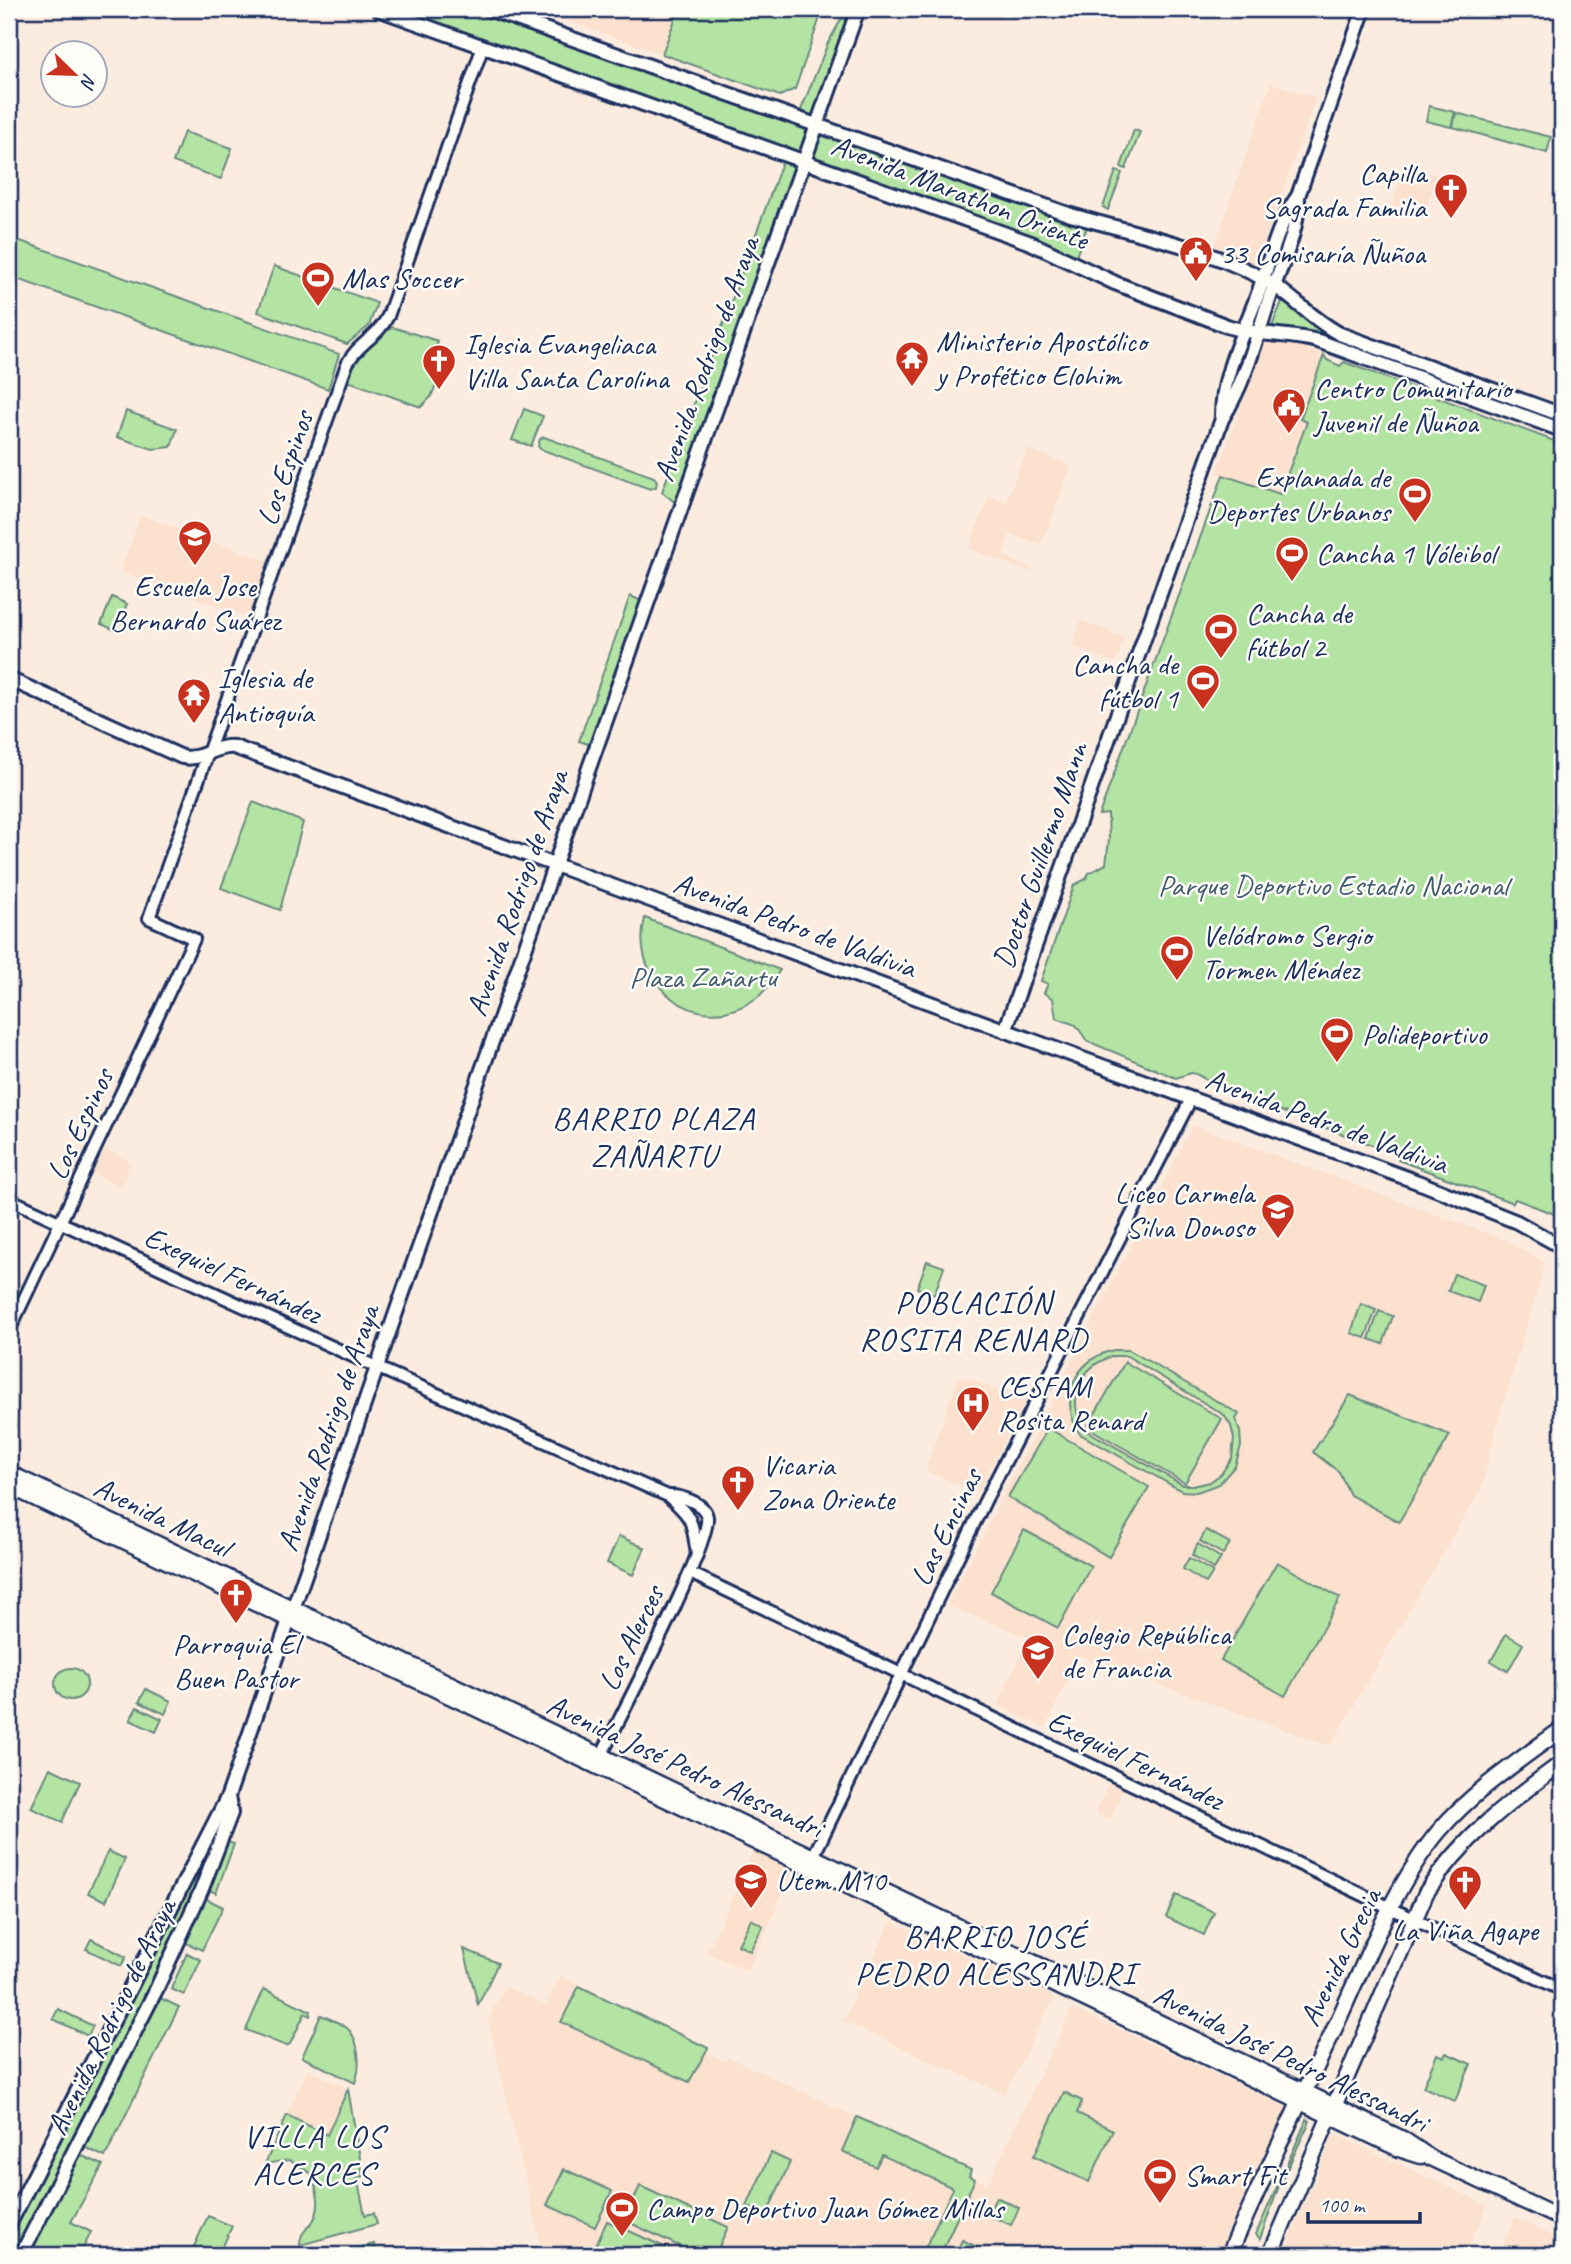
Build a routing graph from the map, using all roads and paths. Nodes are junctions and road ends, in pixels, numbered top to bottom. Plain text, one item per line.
1 (378, 9) edge
2 (488, 9) edge
3 (858, 9) edge
4 (1364, 9) edge
5 (483, 46) junction
6 (817, 125) junction
7 (804, 160) junction
8 (1298, 196) junction
9 (1282, 262) junction
10 (1269, 282) junction
11 (1295, 302) junction
12 (1254, 303) junction
13 (1243, 331) junction
14 (1258, 333) junction
15 (1562, 415) edge
16 (1222, 419) junction
17 (1562, 430) edge
18 (9, 679) edge
19 (208, 753) junction
20 (555, 864) junction
21 (1005, 1031) junction
22 (1191, 1099) junction
23 (9, 1199) edge
24 (61, 1223) junction
25 (1562, 1247) edge
26 (9, 1331) edge
27 (378, 1368) junction
28 (9, 1473) edge
29 (9, 1486) edge
30 (668, 1496) junction
31 (689, 1517) junction
32 (707, 1532) junction
33 (697, 1555) junction
34 (690, 1573) junction
35 (290, 1614) junction
36 (901, 1675) junction
37 (1562, 1729) edge
38 (599, 1760) junction
39 (1562, 1763) edge
40 (228, 1796) junction
41 (811, 1862) junction
42 (1391, 1910) junction
43 (1413, 1919) junction
44 (1562, 1990) edge
45 (1302, 2096) junction
46 (1332, 2110) junction
47 (1562, 2219) edge
48 (9, 2225) edge
49 (21, 2255) edge
50 (1229, 2255) edge
51 (1270, 2255) edge

1 - 5 main road, Avenida Marathon Oriente
2 - 6 main road, Avenida Marathon Oriente
3 - 6 main road, Avenida Rodrigo de Araya
4 - 8 main road, Doctor Guillermo Mann
5 - 7 main road, Avenida Marathon Oriente
5 - 19 street, Los Espinos
6 - 7 main road, Avenida Rodrigo de Araya
6 - 10 main road, Avenida Marathon Oriente
7 - 13 main road, Avenida Marathon Oriente
7 - 20 main road, Avenida Rodrigo de Araya
8 - 9 main road, Doctor Guillermo Mann
8 - 10 main road, Doctor Guillermo Mann
9 - 10 main road, Doctor Guillermo Mann
9 - 11 main road
10 - 11 main road, Avenida Marathon Oriente
10 - 12 main road, Doctor Guillermo Mann
10 - 14 main road, Doctor Guillermo Mann
11 - 15 main road, Avenida Marathon Oriente
12 - 13 main road, Doctor Guillermo Mann
12 - 14 main road
13 - 14 main road, Avenida Marathon Oriente
13 - 16 main road, Doctor Guillermo Mann
14 - 16 main road, Doctor Guillermo Mann
14 - 17 main road, Avenida Marathon Oriente
16 - 21 main road, Doctor Guillermo Mann
18 - 19 main road, Avenida Pedro de Valdivia
19 - 20 main road, Avenida Pedro de Valdivia
19 - 24 street, Los Espinos
20 - 21 main road, Avenida Pedro de Valdivia
20 - 27 main road, Avenida Rodrigo de Araya
21 - 22 main road, Avenida Pedro de Valdivia
22 - 25 main road, Avenida Pedro de Valdivia
22 - 36 street, Las Encinas
23 - 24 street, Exequiel Fernández
24 - 26 street, Los Espinos
24 - 27 street, Exequiel Fernández
27 - 30 street, Exequiel Fernández
27 - 35 main road, Avenida Rodrigo de Araya
28 - 35 main road, Avenida Macul
29 - 35 main road, Avenida Macul
30 - 31 street, Exequiel Fernández
30 - 32 street, Exequiel Fernández
31 - 32 street, Exequiel Fernández
31 - 33 street
32 - 33 street, Los Alerces
33 - 34 street, Los Alerces
34 - 36 street, Exequiel Fernández
34 - 38 street, Los Alerces
35 - 38 main road, Avenida José Pedro Alessandri
35 - 40 main road, Avenida Rodrigo de Araya
36 - 41 street, Las Encinas
36 - 42 street, Exequiel Fernández
37 - 42 main road, Avenida Grecia
38 - 41 main road, Avenida José Pedro Alessandri
39 - 43 main road, Avenida Grecia
40 - 48 main road, Avenida Rodrigo de Araya
40 - 49 main road, Avenida Rodrigo de Araya
41 - 45 main road, Avenida José Pedro Alessandri
42 - 43 street, Exequiel Fernández
42 - 45 main road, Avenida Grecia
43 - 44 street, Exequiel Fernández
43 - 46 main road, Avenida Grecia
45 - 46 main road, Avenida José Pedro Alessandri
45 - 50 main road, Avenida Grecia
46 - 47 main road, Avenida José Pedro Alessandri
46 - 51 main road, Avenida Grecia

